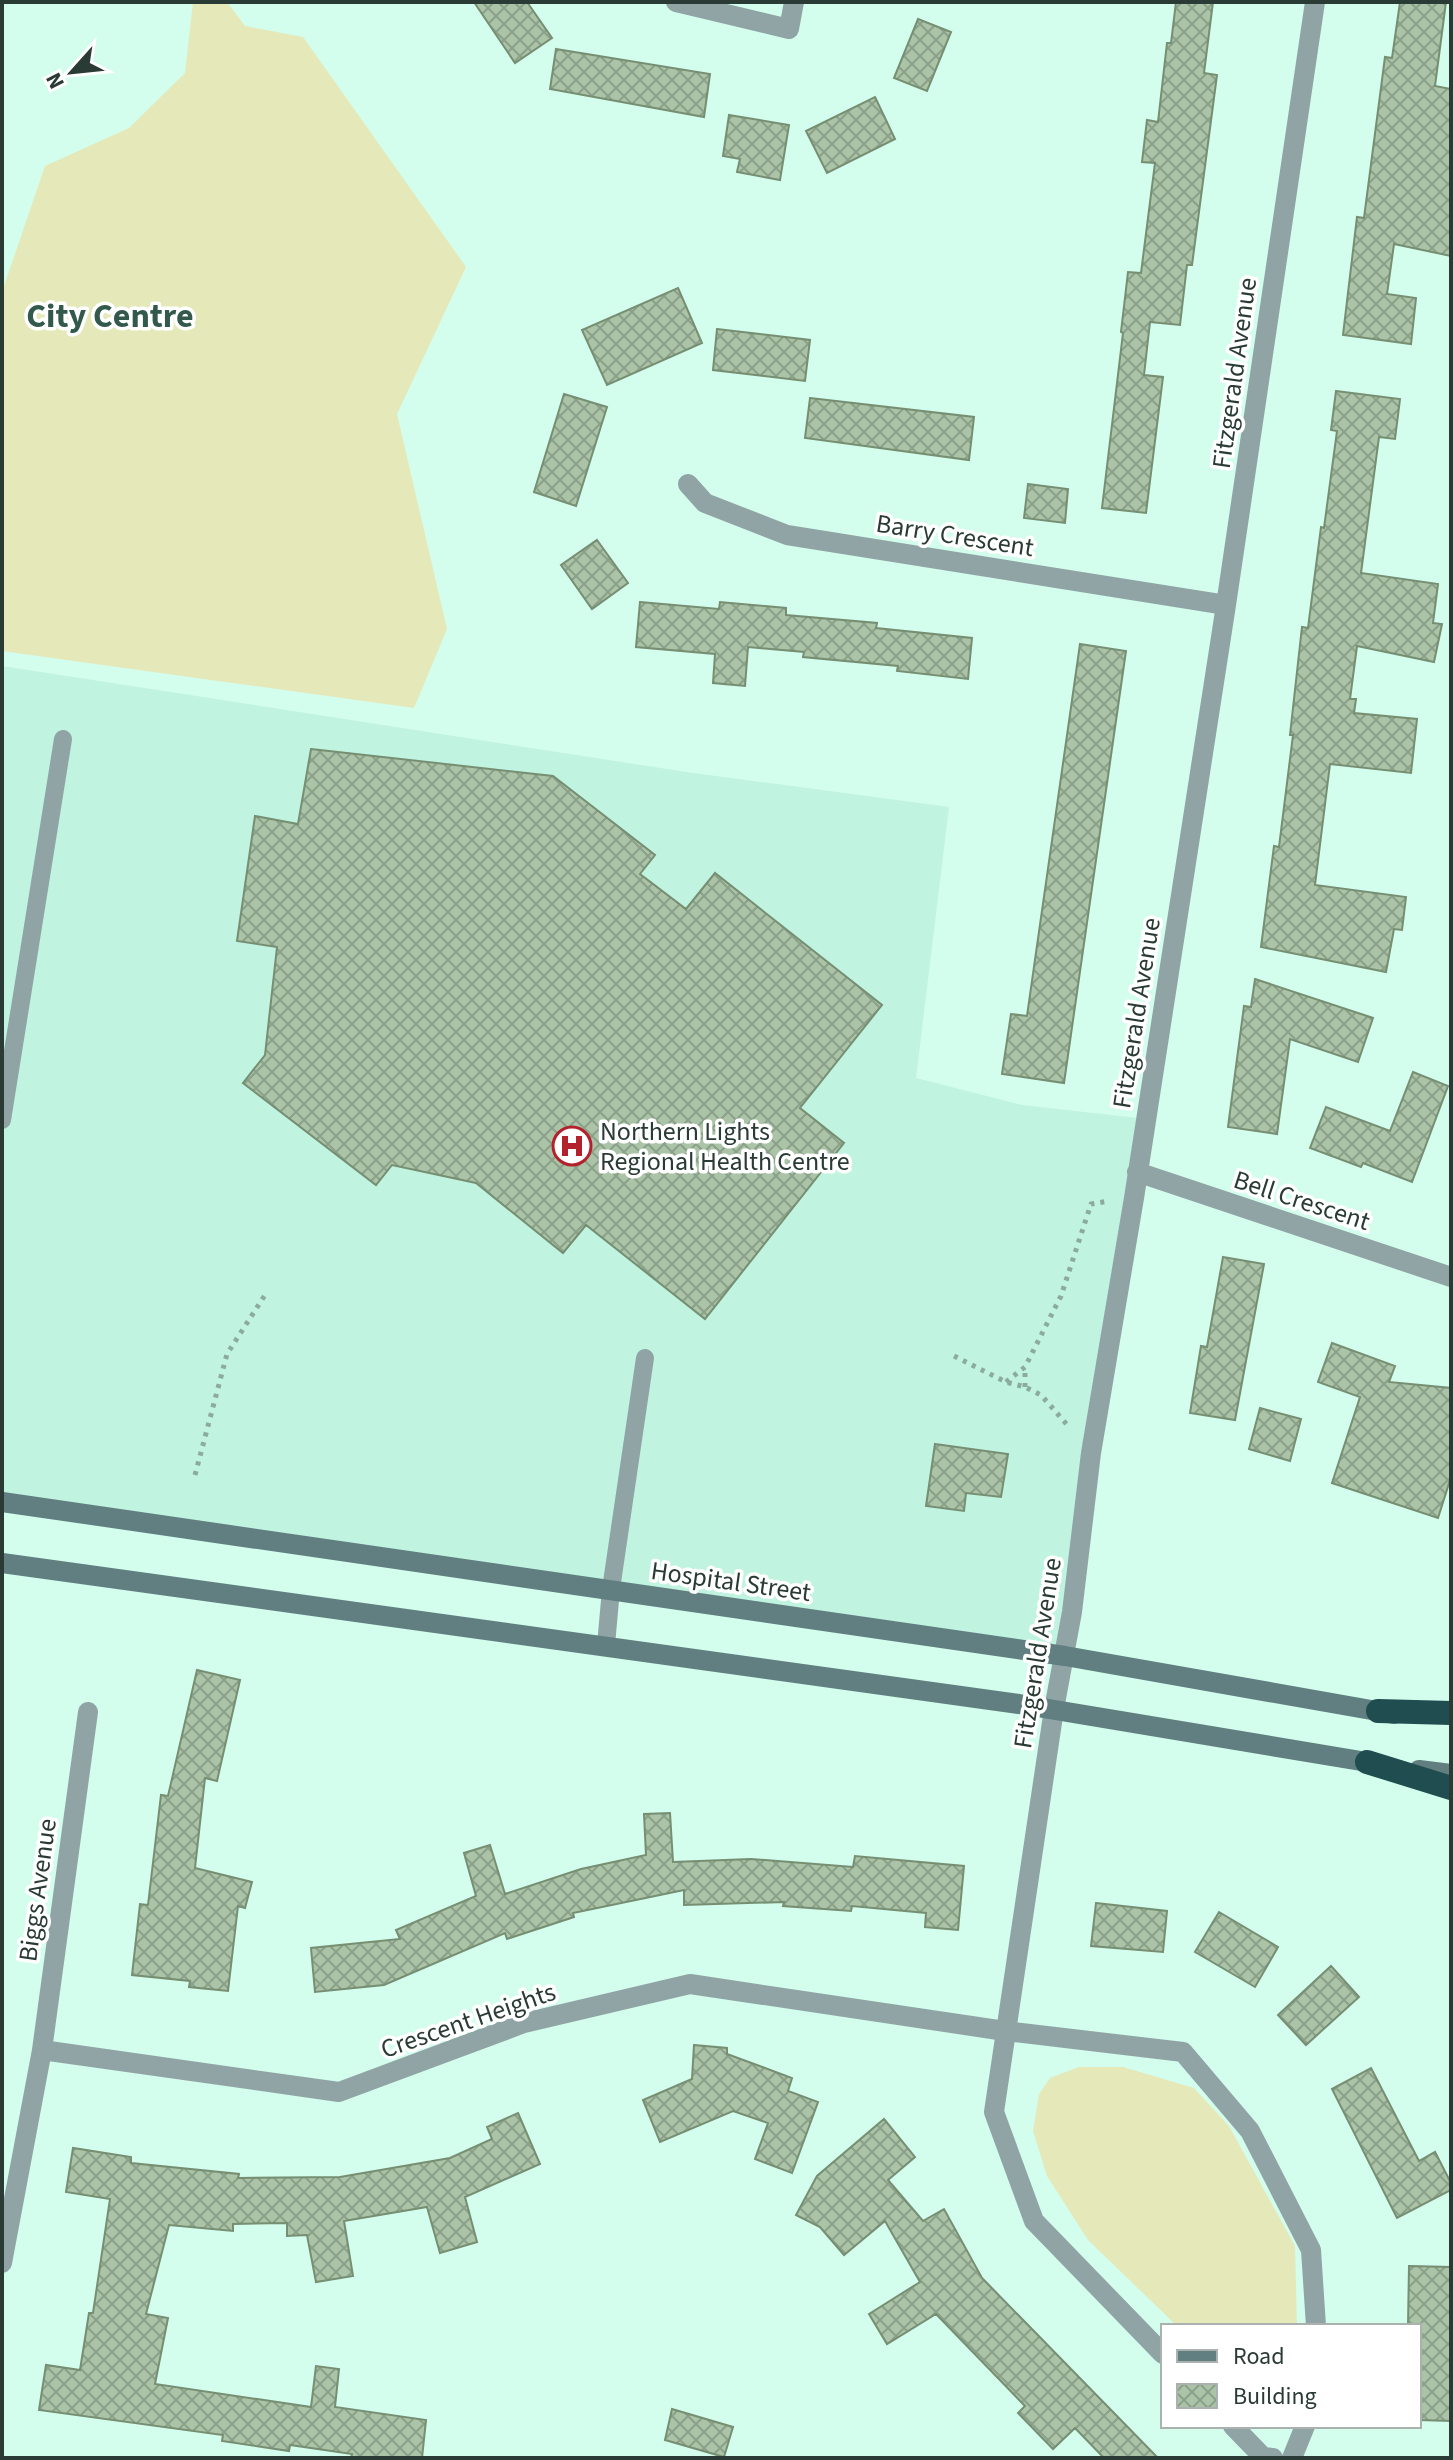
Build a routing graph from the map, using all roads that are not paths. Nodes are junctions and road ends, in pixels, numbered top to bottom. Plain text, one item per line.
1 (676, 2) edge
2 (794, 2) edge
3 (1315, 2) edge
4 (688, 484) dead end
5 (1226, 605) junction
6 (63, 739) dead end
7 (2, 1120) edge
8 (1137, 1172) junction
9 (1451, 1277) edge
10 (645, 1358) dead end
11 (2, 1502) edge
12 (2, 1563) edge
13 (611, 1589) junction
14 (606, 1645) junction
15 (1065, 1656) junction
16 (1054, 1709) junction
17 (1378, 1711) junction
18 (88, 1712) dead end
19 (1451, 1713) edge
20 (1451, 1723) edge
21 (1367, 1762) junction
22 (1451, 1774) edge
23 (1451, 1788) edge
24 (1005, 2031) junction
25 (42, 2050) junction
26 (2, 2263) edge
27 (1316, 2324) edge
28 (1161, 2352) edge
29 (1235, 2428) edge
30 (1304, 2428) edge
31 (1273, 2458) edge
32 (1292, 2458) edge

1 - 2 street
3 - 5 street, Fitzgerald Avenue
4 - 5 street, Barry Crescent
5 - 8 street, Fitzgerald Avenue
6 - 7 lane
8 - 9 street, Bell Crescent
8 - 15 street, Fitzgerald Avenue
10 - 13 lane
11 - 13 main road, Hospital Street
12 - 14 main road
13 - 14 lane
13 - 15 main road, Hospital Street
14 - 16 main road
15 - 16 street, Fitzgerald Avenue
15 - 17 main road, Hospital Street
16 - 21 main road
16 - 24 street, Fitzgerald Avenue
17 - 19 highway
17 - 20 main road, Hospital Street
18 - 25 street, Biggs Avenue
21 - 22 main road
21 - 23 highway
24 - 25 street, Crescent Heights
24 - 27 street, Crescent Heights
24 - 28 street
25 - 26 street, Biggs Avenue
29 - 31 street
30 - 32 street

